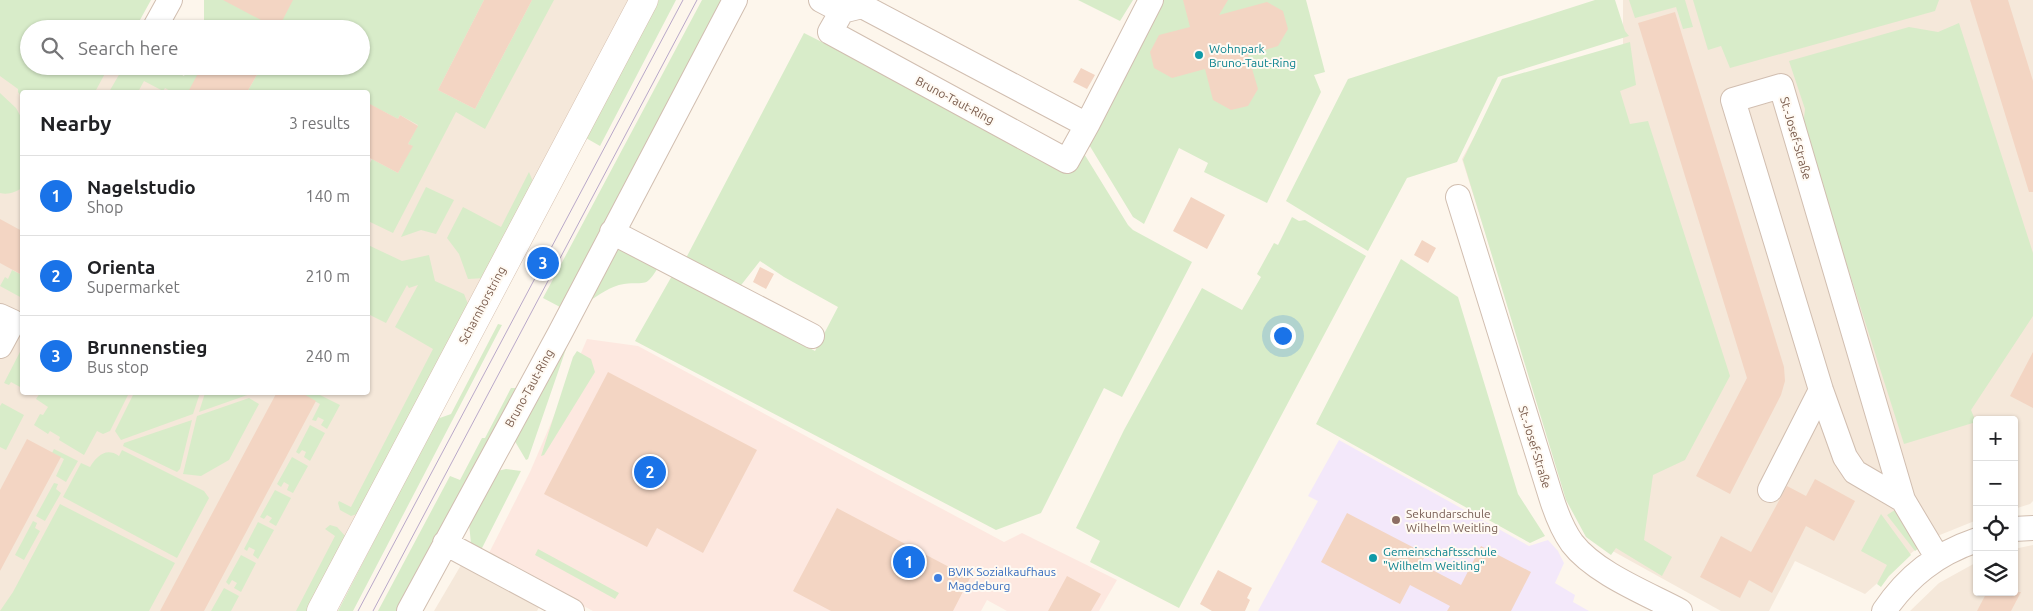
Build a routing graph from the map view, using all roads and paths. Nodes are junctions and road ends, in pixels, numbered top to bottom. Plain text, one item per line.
1 (170, 0) edge
2 (644, 0) edge
3 (735, 0) edge
4 (821, 0) edge
5 (1151, 0) edge
6 (842, 11) junction
7 (159, 20) edge
8 (1086, 125) junction
9 (1458, 196) dead end
10 (612, 232) junction
11 (0, 316) edge
12 (812, 336) dead end
13 (0, 346) edge
14 (1821, 390) junction
15 (1770, 490) dead end
16 (1903, 500) junction
17 (2033, 528) edge
18 (2018, 530) edge
19 (1973, 542) edge
20 (445, 543) junction
21 (1937, 557) junction
22 (557, 608) edge
23 (321, 611) edge
24 (409, 611) edge
25 (1680, 611) edge
26 (1884, 611) edge

1 - 7 street
2 - 23 street, Scharnhorstring
3 - 10 street, Bruno-Taut-Ring
4 - 6 street
5 - 8 street, Bruno-Taut-Ring
6 - 8 street
6 - 8 street, Bruno-Taut-Ring
9 - 25 street, St.-Josef-Straße
10 - 12 street
10 - 20 street, Bruno-Taut-Ring
11 - 13 street
14 - 15 street
14 - 16 street, St.-Josef-Straße
14 - 16 street, St.-Josef-Straße
16 - 21 street, St.-Josef-Straße
17 - 18 street
19 - 21 street
20 - 22 street
20 - 24 street, Bruno-Taut-Ring
21 - 26 street

